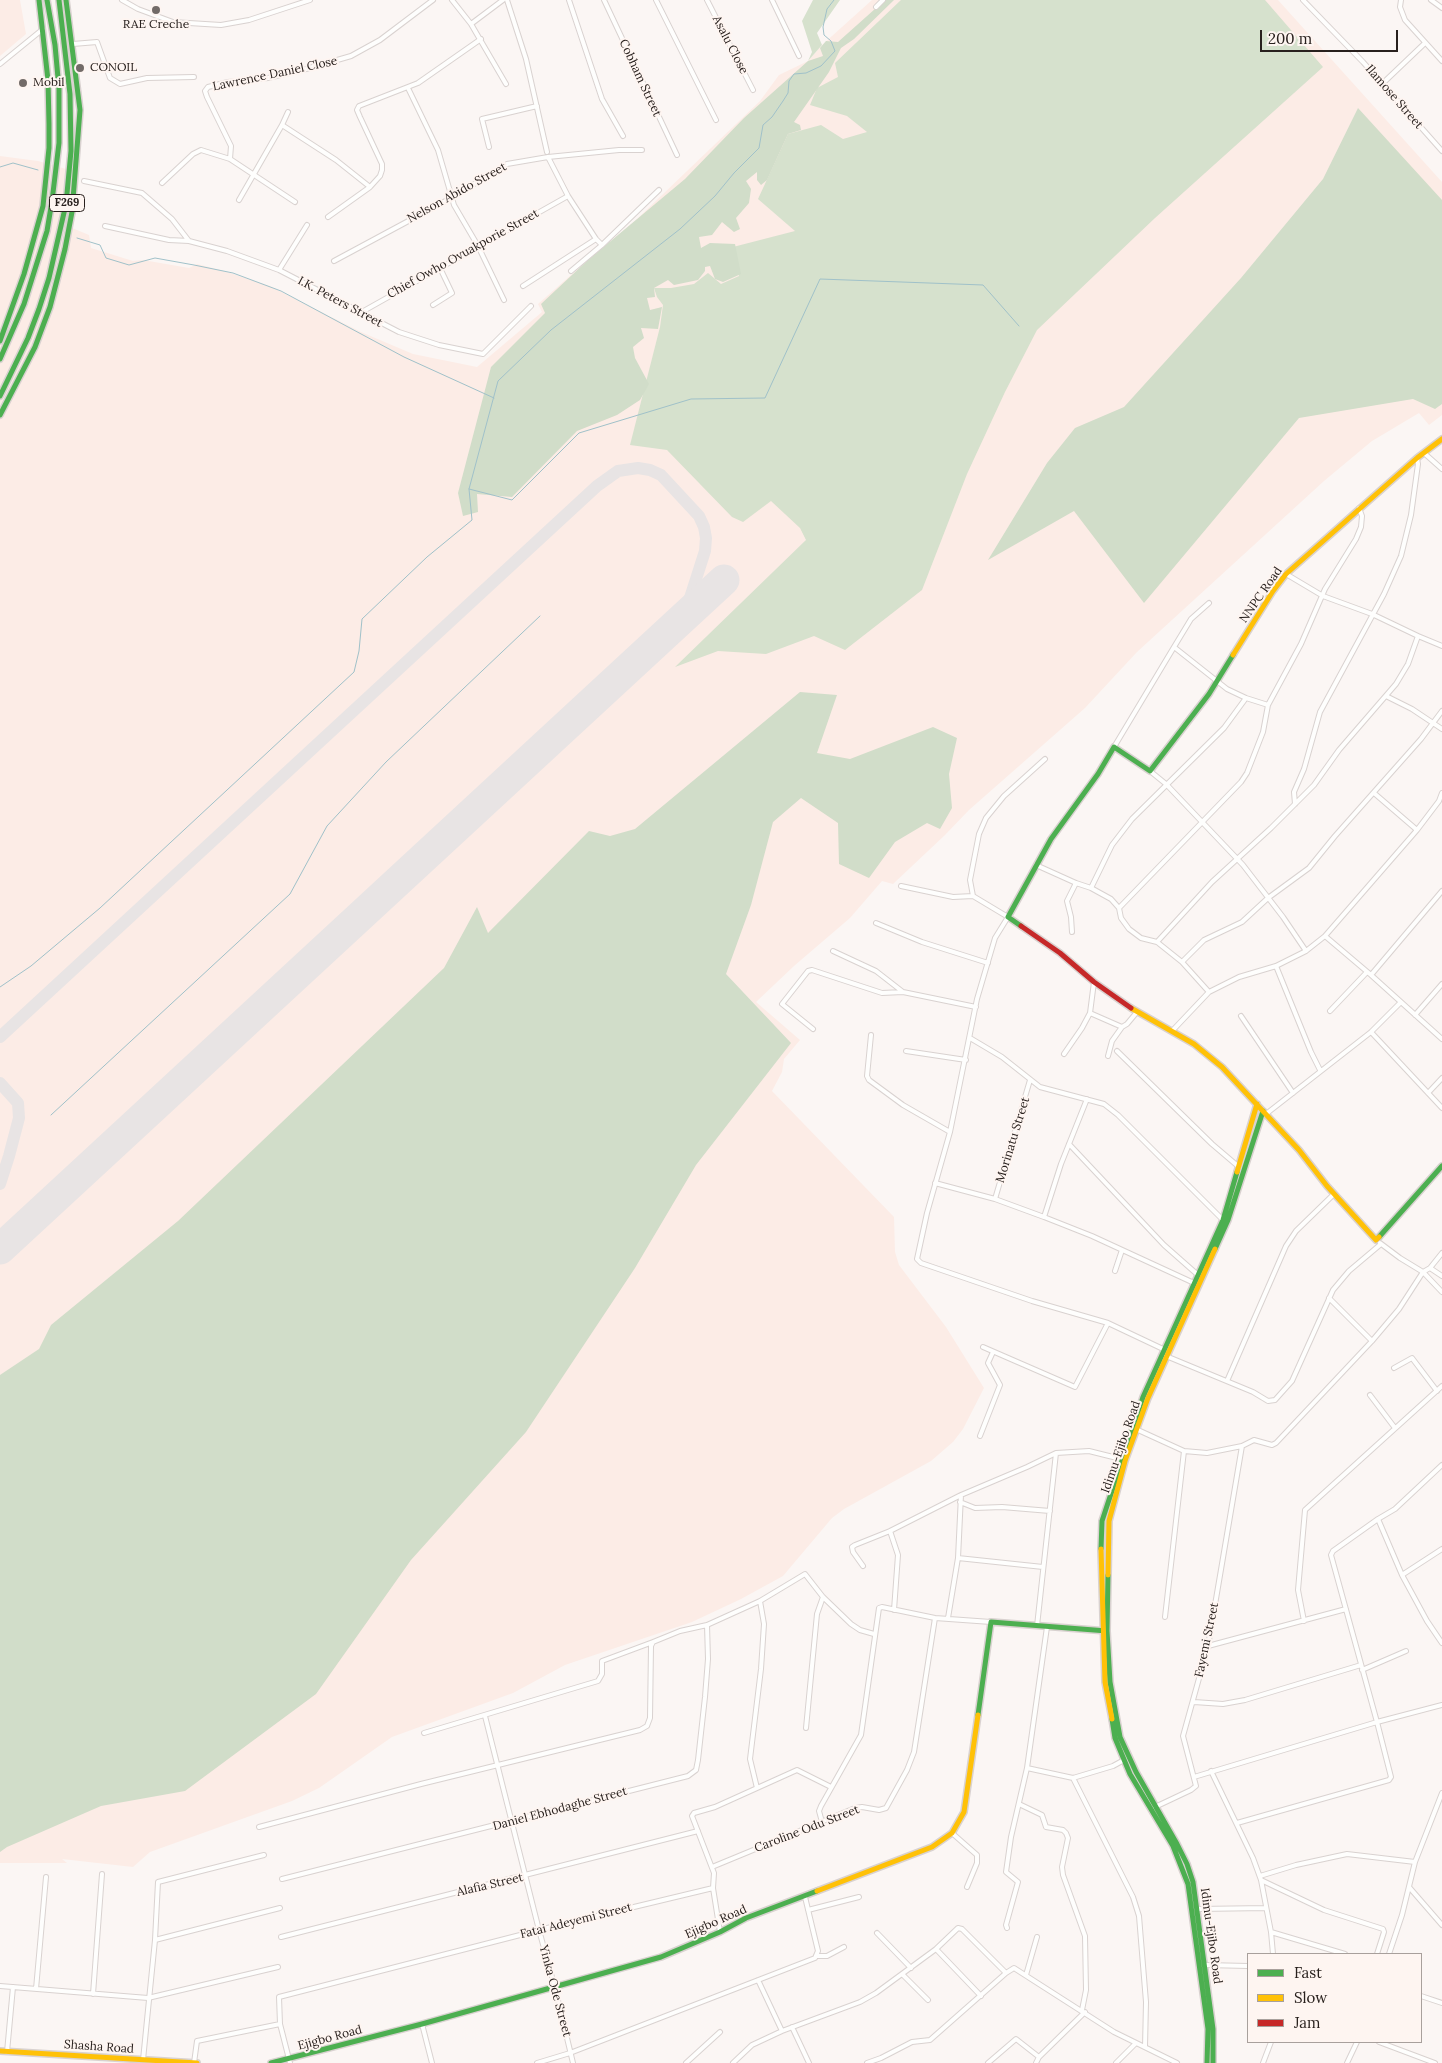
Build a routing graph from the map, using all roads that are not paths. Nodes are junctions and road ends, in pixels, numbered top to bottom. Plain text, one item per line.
1 (39, 0) edge
2 (47, 0) edge
3 (59, 0) edge
4 (66, 0) edge
5 (122, 0) edge
6 (310, 0) edge
7 (432, 0) edge
8 (452, 0) edge
9 (503, 0) edge
10 (506, 0) edge
11 (569, 0) edge
12 (604, 0) edge
13 (656, 0) edge
14 (708, 0) edge
15 (772, 0) edge
16 (883, 0) edge
17 (1303, 0) edge
18 (1401, 0) edge
19 (1430, 0) edge
20 (876, 7) dead end
21 (1442, 8) edge
22 (471, 24) junction
23 (43, 29) junction
24 (481, 38) junction
25 (1425, 43) junction
26 (73, 44) junction
27 (799, 56) dead end
28 (1442, 62) edge
29 (0, 64) edge
30 (194, 77) dead end
31 (506, 84) dead end
32 (1382, 84) junction
33 (408, 88) junction
34 (753, 90) dead end
35 (537, 106) junction
36 (288, 112) dead end
37 (716, 120) dead end
38 (282, 125) junction
39 (622, 136) dead end
40 (489, 147) dead end
41 (642, 150) dead end
42 (1442, 152) edge
43 (547, 154) junction
44 (677, 155) dead end
45 (230, 159) junction
46 (253, 174) junction
47 (84, 181) dead end
48 (162, 183) dead end
49 (370, 187) junction
50 (659, 190) dead end
51 (568, 196) junction
52 (453, 197) junction
53 (239, 200) dead end
54 (295, 202) dead end
55 (328, 217) dead end
56 (307, 225) dead end
57 (105, 226) dead end
58 (596, 239) junction
59 (189, 241) junction
60 (602, 245) junction
61 (478, 246) junction
62 (334, 261) dead end
63 (443, 267) junction
64 (279, 270) junction
65 (571, 271) dead end
66 (523, 286) dead end
67 (504, 300) dead end
68 (433, 305) dead end
69 (531, 306) dead end
70 (360, 314) junction
71 (0, 340) edge
72 (0, 359) edge
73 (0, 396) edge
74 (0, 415) edge
75 (1442, 439) edge
76 (1424, 452) junction
77 (1417, 458) junction
78 (1442, 469) edge
79 (1359, 508) junction
80 (1286, 574) junction
81 (1323, 596) junction
82 (1209, 603) dead end
83 (1372, 614) junction
84 (1418, 636) junction
85 (1442, 646) edge
86 (1174, 648) junction
87 (1217, 682) junction
88 (1386, 696) junction
89 (1246, 698) junction
90 (1268, 705) junction
91 (1442, 711) edge
92 (1432, 723) junction
93 (1442, 729) edge
94 (1114, 747) junction
95 (1045, 759) dead end
96 (1150, 771) junction
97 (1166, 784) junction
98 (1374, 793) junction
99 (1442, 793) edge
100 (1295, 804) junction
101 (1202, 821) junction
102 (1417, 830) junction
103 (1238, 860) junction
104 (1036, 865) junction
105 (1076, 884) junction
106 (901, 886) dead end
107 (1091, 888) junction
108 (1442, 891) edge
109 (973, 896) junction
110 (1268, 898) junction
111 (1119, 908) junction
112 (1008, 917) junction
113 (876, 924) dead end
114 (1072, 932) dead end
115 (1325, 936) junction
116 (1157, 942) junction
117 (833, 951) dead end
118 (1306, 951) junction
119 (1182, 962) junction
120 (988, 963) junction
121 (1276, 966) junction
122 (1369, 973) junction
123 (1094, 982) junction
124 (1442, 984) edge
125 (903, 992) junction
126 (1208, 992) junction
127 (1401, 1002) junction
128 (976, 1007) junction
129 (1330, 1011) dead end
130 (1137, 1012) junction
131 (1090, 1013) junction
132 (1415, 1015) junction
133 (1241, 1016) dead end
134 (1122, 1028) junction
135 (813, 1029) dead end
136 (1173, 1030) junction
137 (1371, 1032) junction
138 (871, 1034) dead end
139 (970, 1038) junction
140 (1442, 1039) edge
141 (1117, 1051) dead end
142 (906, 1052) dead end
143 (1064, 1054) dead end
144 (1108, 1056) dead end
145 (966, 1060) junction
146 (1320, 1070) junction
147 (1442, 1078) edge
148 (1030, 1080) junction
149 (1293, 1093) junction
150 (1428, 1093) junction
151 (1087, 1099) junction
152 (1257, 1104) junction
153 (1442, 1108) edge
154 (1264, 1113) junction
155 (950, 1132) junction
156 (1068, 1144) junction
157 (1442, 1166) edge
158 (1239, 1167) junction
159 (935, 1183) junction
160 (1334, 1194) junction
161 (995, 1200) junction
162 (1229, 1210) junction
163 (1044, 1217) junction
164 (1223, 1220) junction
165 (1376, 1240) junction
166 (1381, 1244) junction
167 (1122, 1250) junction
168 (1442, 1253) edge
169 (1207, 1263) junction
170 (1430, 1268) junction
171 (1114, 1271) dead end
172 (1423, 1272) junction
173 (1198, 1275) junction
174 (1442, 1276) edge
175 (1194, 1283) junction
176 (1442, 1292) edge
177 (1329, 1298) junction
178 (1108, 1323) junction
179 (1372, 1341) junction
180 (984, 1347) dead end
181 (1163, 1349) junction
182 (993, 1352) junction
183 (1166, 1356) junction
184 (1394, 1368) dead end
185 (1227, 1381) junction
186 (1442, 1386) edge
187 (1437, 1391) junction
188 (1370, 1395) dead end
189 (1395, 1428) junction
190 (1138, 1430) junction
191 (980, 1436) dead end
192 (1242, 1446) junction
193 (1184, 1451) junction
194 (1056, 1453) junction
195 (1121, 1459) junction
196 (1442, 1465) edge
197 (961, 1495) junction
198 (960, 1502) junction
199 (1050, 1511) junction
200 (1378, 1519) junction
201 (890, 1531) junction
202 (1442, 1549) edge
203 (958, 1558) junction
204 (863, 1566) dead end
205 (1043, 1567) junction
206 (1402, 1575) junction
207 (823, 1597) junction
208 (760, 1601) junction
209 (1346, 1609) junction
210 (894, 1610) junction
211 (1165, 1617) dead end
212 (935, 1618) junction
213 (948, 1618) junction
214 (1304, 1621) junction
215 (991, 1622) junction
216 (707, 1625) junction
217 (1037, 1626) junction
218 (1047, 1627) junction
219 (1105, 1631) junction
220 (874, 1634) junction
221 (653, 1642) junction
222 (1442, 1643) edge
223 (1208, 1646) junction
224 (1406, 1651) dead end
225 (1361, 1668) junction
226 (1194, 1702) junction
227 (1442, 1705) edge
228 (485, 1716) junction
229 (1377, 1722) junction
230 (806, 1728) dead end
231 (424, 1733) dead end
232 (1124, 1760) junction
233 (497, 1766) junction
234 (1027, 1768) junction
235 (1211, 1771) junction
236 (1194, 1776) junction
237 (1072, 1778) junction
238 (832, 1787) junction
239 (757, 1788) junction
240 (1442, 1793) edge
241 (1019, 1804) junction
242 (1155, 1808) junction
243 (512, 1822) junction
244 (822, 1822) junction
245 (1237, 1823) junction
246 (259, 1827) dead end
247 (698, 1832) junction
248 (952, 1833) junction
249 (264, 1855) dead end
250 (1414, 1862) junction
251 (712, 1867) junction
252 (102, 1874) dead end
253 (46, 1877) dead end
254 (525, 1877) junction
255 (1260, 1878) junction
256 (282, 1879) dead end
257 (1409, 1886) junction
258 (967, 1887) dead end
259 (713, 1888) junction
260 (805, 1897) junction
261 (859, 1897) dead end
262 (280, 1908) dead end
263 (1266, 1908) junction
264 (1198, 1909) junction
265 (808, 1910) junction
266 (1442, 1925) edge
267 (1007, 1928) dead end
268 (539, 1930) junction
269 (720, 1932) junction
270 (1271, 1932) junction
271 (877, 1933) dead end
272 (281, 1937) dead end
273 (1037, 1937) dead end
274 (155, 1940) junction
275 (844, 1947) dead end
276 (936, 1949) junction
277 (1273, 1953) edge
278 (1342, 1953) edge
279 (1377, 1953) edge
280 (1389, 1953) edge
281 (817, 1956) junction
282 (1206, 1966) junction
283 (1247, 1966) edge
284 (278, 1968) dead end
285 (911, 1968) junction
286 (1006, 1972) junction
287 (903, 1975) junction
288 (1026, 1975) junction
289 (758, 1980) junction
290 (0, 1986) edge
291 (13, 1988) junction
292 (556, 1988) junction
293 (36, 1989) junction
294 (94, 1994) junction
295 (981, 1996) junction
296 (1422, 1996) edge
297 (148, 1998) junction
298 (928, 2000) dead end
299 (1442, 2003) edge
300 (1084, 2011) junction
301 (280, 2024) junction
302 (422, 2024) junction
303 (792, 2027) junction
304 (782, 2031) junction
305 (720, 2032) dead end
306 (1136, 2042) junction
307 (1271, 2043) edge
308 (1357, 2043) edge
309 (1382, 2043) edge
310 (1145, 2047) junction
311 (0, 2051) edge
312 (7, 2052) junction
313 (570, 2053) junction
314 (1040, 2057) junction
315 (1420, 2058) junction
316 (143, 2060) junction
317 (289, 2061) edge
318 (158, 2062) edge
319 (196, 2063) edge
320 (271, 2063) edge
321 (432, 2063) edge
322 (537, 2063) edge
323 (573, 2063) edge
324 (686, 2063) edge
325 (733, 2063) edge
326 (809, 2063) edge
327 (867, 2063) edge
328 (988, 2063) edge
329 (1036, 2063) edge
330 (1116, 2063) edge
331 (1177, 2063) edge
332 (1207, 2063) edge
333 (1213, 2063) edge
334 (1263, 2063) edge
335 (1347, 2063) edge
336 (1418, 2063) edge
337 (1435, 2063) edge

1 - 23 main road
2 - 72 main road, F269
3 - 73 main road, F269
4 - 26 main road
5 - 6 street
7 - 45 street, Lawrence Daniel Close
8 - 22 street
9 - 22 street
10 - 35 street
11 - 39 street
12 - 44 street, Cobham Street
13 - 37 street
14 - 34 street, Asalu Close
15 - 27 street
16 - 20 street
17 - 32 street, Ilamose Street
18 - 25 street
19 - 21 street
22 - 24 street
23 - 29 street
23 - 71 main road
24 - 31 street
24 - 33 street
25 - 28 street
25 - 32 street
26 - 30 street
26 - 74 main road
32 - 42 street, Ilamose Street
33 - 49 street
33 - 52 street
35 - 40 street
35 - 43 street
36 - 38 street
38 - 46 street
38 - 49 street
41 - 43 street, Nelson Abido Street
43 - 51 street
43 - 52 street, Nelson Abido Street
45 - 46 street
45 - 48 street
46 - 53 street
46 - 54 street
47 - 59 street
49 - 55 street
50 - 60 street
51 - 58 street
51 - 61 street, Chief Owho Ovuakporie Street
52 - 61 street
52 - 62 street, Nelson Abido Street
56 - 64 street
57 - 59 street, I.K. Peters Street
58 - 60 street
58 - 66 street
59 - 64 street, I.K. Peters Street
60 - 65 street
61 - 63 street, Chief Owho Ovuakporie Street
61 - 67 street
63 - 68 street
63 - 70 street, Chief Owho Ovuakporie Street
64 - 70 street, I.K. Peters Street
69 - 70 street, I.K. Peters Street
75 - 76 main road, NNPC Road
76 - 77 main road, NNPC Road
76 - 78 street
77 - 79 main road, NNPC Road
77 - 83 street
79 - 80 main road, NNPC Road
79 - 81 street
80 - 81 street
80 - 87 main road, NNPC Road
81 - 83 street
81 - 90 street
82 - 86 street
83 - 84 street
83 - 100 street
84 - 85 street
84 - 88 street
86 - 87 street
86 - 94 street
87 - 89 street
87 - 96 main road, NNPC Road
88 - 92 street
88 - 100 street
89 - 90 street
89 - 97 street
90 - 101 street
91 - 92 street
92 - 93 street
92 - 98 street
94 - 96 main road
94 - 104 main road
95 - 109 street
96 - 97 street
97 - 101 street
97 - 107 street
98 - 102 street
98 - 110 street
99 - 102 street
100 - 103 street
101 - 103 street
101 - 111 street
102 - 115 street
103 - 110 street
103 - 116 street
104 - 105 street
104 - 112 main road
105 - 107 street
105 - 114 street
106 - 109 street
107 - 111 street
108 - 122 street
109 - 112 street
110 - 118 street
110 - 119 street
111 - 116 street
112 - 120 street
112 - 123 main road
113 - 120 street
115 - 118 street
115 - 122 street
116 - 119 street
117 - 125 street
118 - 121 street
119 - 126 street
120 - 128 street
121 - 126 street
121 - 146 street
122 - 127 street
122 - 129 street
123 - 130 main road
123 - 131 street
124 - 132 street
125 - 128 street
125 - 135 street
126 - 136 street
127 - 132 street
127 - 137 street
128 - 139 street
130 - 134 street
130 - 136 main road
131 - 134 street
131 - 143 street
132 - 140 street
133 - 149 street
134 - 144 street
136 - 152 main road
137 - 146 street
137 - 150 street
138 - 155 street
139 - 145 street
139 - 148 street
141 - 158 street
142 - 145 street
145 - 155 street
146 - 149 street
147 - 150 street
148 - 151 street
148 - 161 street, Morinatu Street
149 - 154 street
150 - 153 street
151 - 156 street
151 - 164 street
152 - 154 main road
152 - 158 main road, Idimu-Ejibo Road
154 - 160 main road
154 - 162 main road, Idimu-Ejibo Road
155 - 159 street
156 - 163 street
156 - 173 street
157 - 165 main road
158 - 162 main road, Idimu-Ejibo Road
159 - 161 street
159 - 178 street
160 - 165 main road
160 - 185 street
161 - 163 street
162 - 164 main road, Idimu-Ejibo Road
162 - 169 main road, Idimu-Ejibo Road
163 - 167 street
164 - 169 main road, Idimu-Ejibo Road
165 - 166 street
166 - 172 street
166 - 177 street
167 - 171 street
167 - 175 street
168 - 170 street
169 - 173 main road, Idimu-Ejibo Road
169 - 183 main road, Idimu-Ejibo Road
170 - 172 street
170 - 174 street
172 - 176 street
172 - 179 street
173 - 175 main road, Idimu-Ejibo Road
175 - 181 main road, Idimu-Ejibo Road
177 - 179 street
177 - 185 street
178 - 181 street
178 - 182 street
179 - 192 street
180 - 182 street
181 - 195 main road, Idimu-Ejibo Road
182 - 191 street
183 - 185 street
183 - 190 main road, Idimu-Ejibo Road
184 - 187 street
186 - 187 street
187 - 189 street
188 - 189 street
189 - 214 street
190 - 193 street
190 - 219 main road, Idimu-Ejibo Road
192 - 193 street
192 - 223 street, Fayemi Street
193 - 211 street
194 - 195 street
194 - 197 street
194 - 199 street
195 - 219 main road, Idimu-Ejibo Road
196 - 200 street
197 - 198 street
197 - 201 street
198 - 199 street
198 - 203 street
199 - 205 street
200 - 206 street
200 - 209 street
201 - 204 street
201 - 210 street
202 - 206 street
203 - 205 street
203 - 213 street
205 - 217 street
206 - 222 street
207 - 208 street
207 - 220 street
207 - 230 street
208 - 216 street
208 - 239 street
209 - 214 street
209 - 225 street
210 - 212 street
210 - 220 street
212 - 213 street
212 - 244 street, Caroline Odu Street
213 - 215 street
214 - 223 street
215 - 217 main road
215 - 248 main road, Ejigbo Road
216 - 221 street
216 - 243 street, Daniel Ebhodaghe Street
217 - 218 main road
218 - 219 main road
218 - 234 street
219 - 232 main road, Idimu-Ejibo Road
219 - 242 main road, Idimu-Ejibo Road
220 - 238 street
221 - 228 street
221 - 233 street
223 - 226 street, Fayemi Street
224 - 225 street
225 - 226 street
225 - 229 street
226 - 236 street, Fayemi Street
227 - 229 street
228 - 231 street
228 - 233 street, Yinka Ode Street
229 - 235 street
229 - 245 street
232 - 237 street
232 - 332 main road, Idimu-Ejibo Road
233 - 243 street, Yinka Ode Street
233 - 246 street
234 - 237 street
234 - 241 street
235 - 236 street
235 - 245 street
236 - 242 street
237 - 310 street
238 - 239 street
238 - 244 street
239 - 247 street
240 - 250 street
241 - 267 street
241 - 300 street
242 - 264 main road, Idimu-Ejibo Road
243 - 254 street, Yinka Ode Street
243 - 256 street, Daniel Ebhodaghe Street
244 - 251 street, Caroline Odu Street
245 - 255 street
247 - 251 street
247 - 254 street, Alafia Street
248 - 258 street
248 - 260 main road, Ejigbo Road
249 - 274 street
250 - 255 street
250 - 257 street
251 - 259 street
252 - 294 street
253 - 293 street
254 - 268 street, Yinka Ode Street
254 - 272 street, Alafia Street
255 - 263 street
255 - 279 street
257 - 266 street
257 - 280 street
259 - 268 street, Fatai Adeyemi Street
259 - 269 street
260 - 265 street
260 - 269 main road, Ejigbo Road
261 - 265 street
262 - 274 street
263 - 264 street
263 - 270 street
264 - 282 main road, Idimu-Ejibo Road
265 - 281 street
268 - 292 street, Yinka Ode Street
268 - 301 street, Fatai Adeyemi Street
269 - 292 main road, Ejigbo Road
270 - 277 street
270 - 278 street
271 - 285 street
273 - 288 street
274 - 297 street
275 - 281 street
276 - 285 street
276 - 286 street
276 - 295 street
281 - 289 street
282 - 283 street
282 - 333 main road, Idimu-Ejibo Road
284 - 297 street
285 - 287 street
286 - 288 street
286 - 295 street
287 - 298 street
287 - 303 street
288 - 300 street
289 - 304 street
289 - 313 street
290 - 291 street
291 - 293 street
291 - 312 street
292 - 302 main road, Ejigbo Road
292 - 313 street, Yinka Ode Street
293 - 294 street
294 - 297 street
295 - 327 street
296 - 299 street
297 - 316 street
300 - 306 street
300 - 314 street
301 - 317 street, Fatai Adeyemi Street
301 - 319 street
302 - 317 main road, Ejigbo Road
302 - 321 street
303 - 304 street
303 - 326 street
304 - 325 street
305 - 324 street
306 - 310 street
306 - 330 street
307 - 334 street
308 - 335 street
309 - 315 street
310 - 331 street
311 - 312 main road, Shasha Road
312 - 316 main road, Shasha Road
313 - 322 street
313 - 323 street, Yinka Ode Street
314 - 328 street
314 - 329 street
315 - 336 street
315 - 337 street
316 - 318 main road, Shasha Road
317 - 320 main road, Ejigbo Road
318 - 319 main road, Shasha Road

